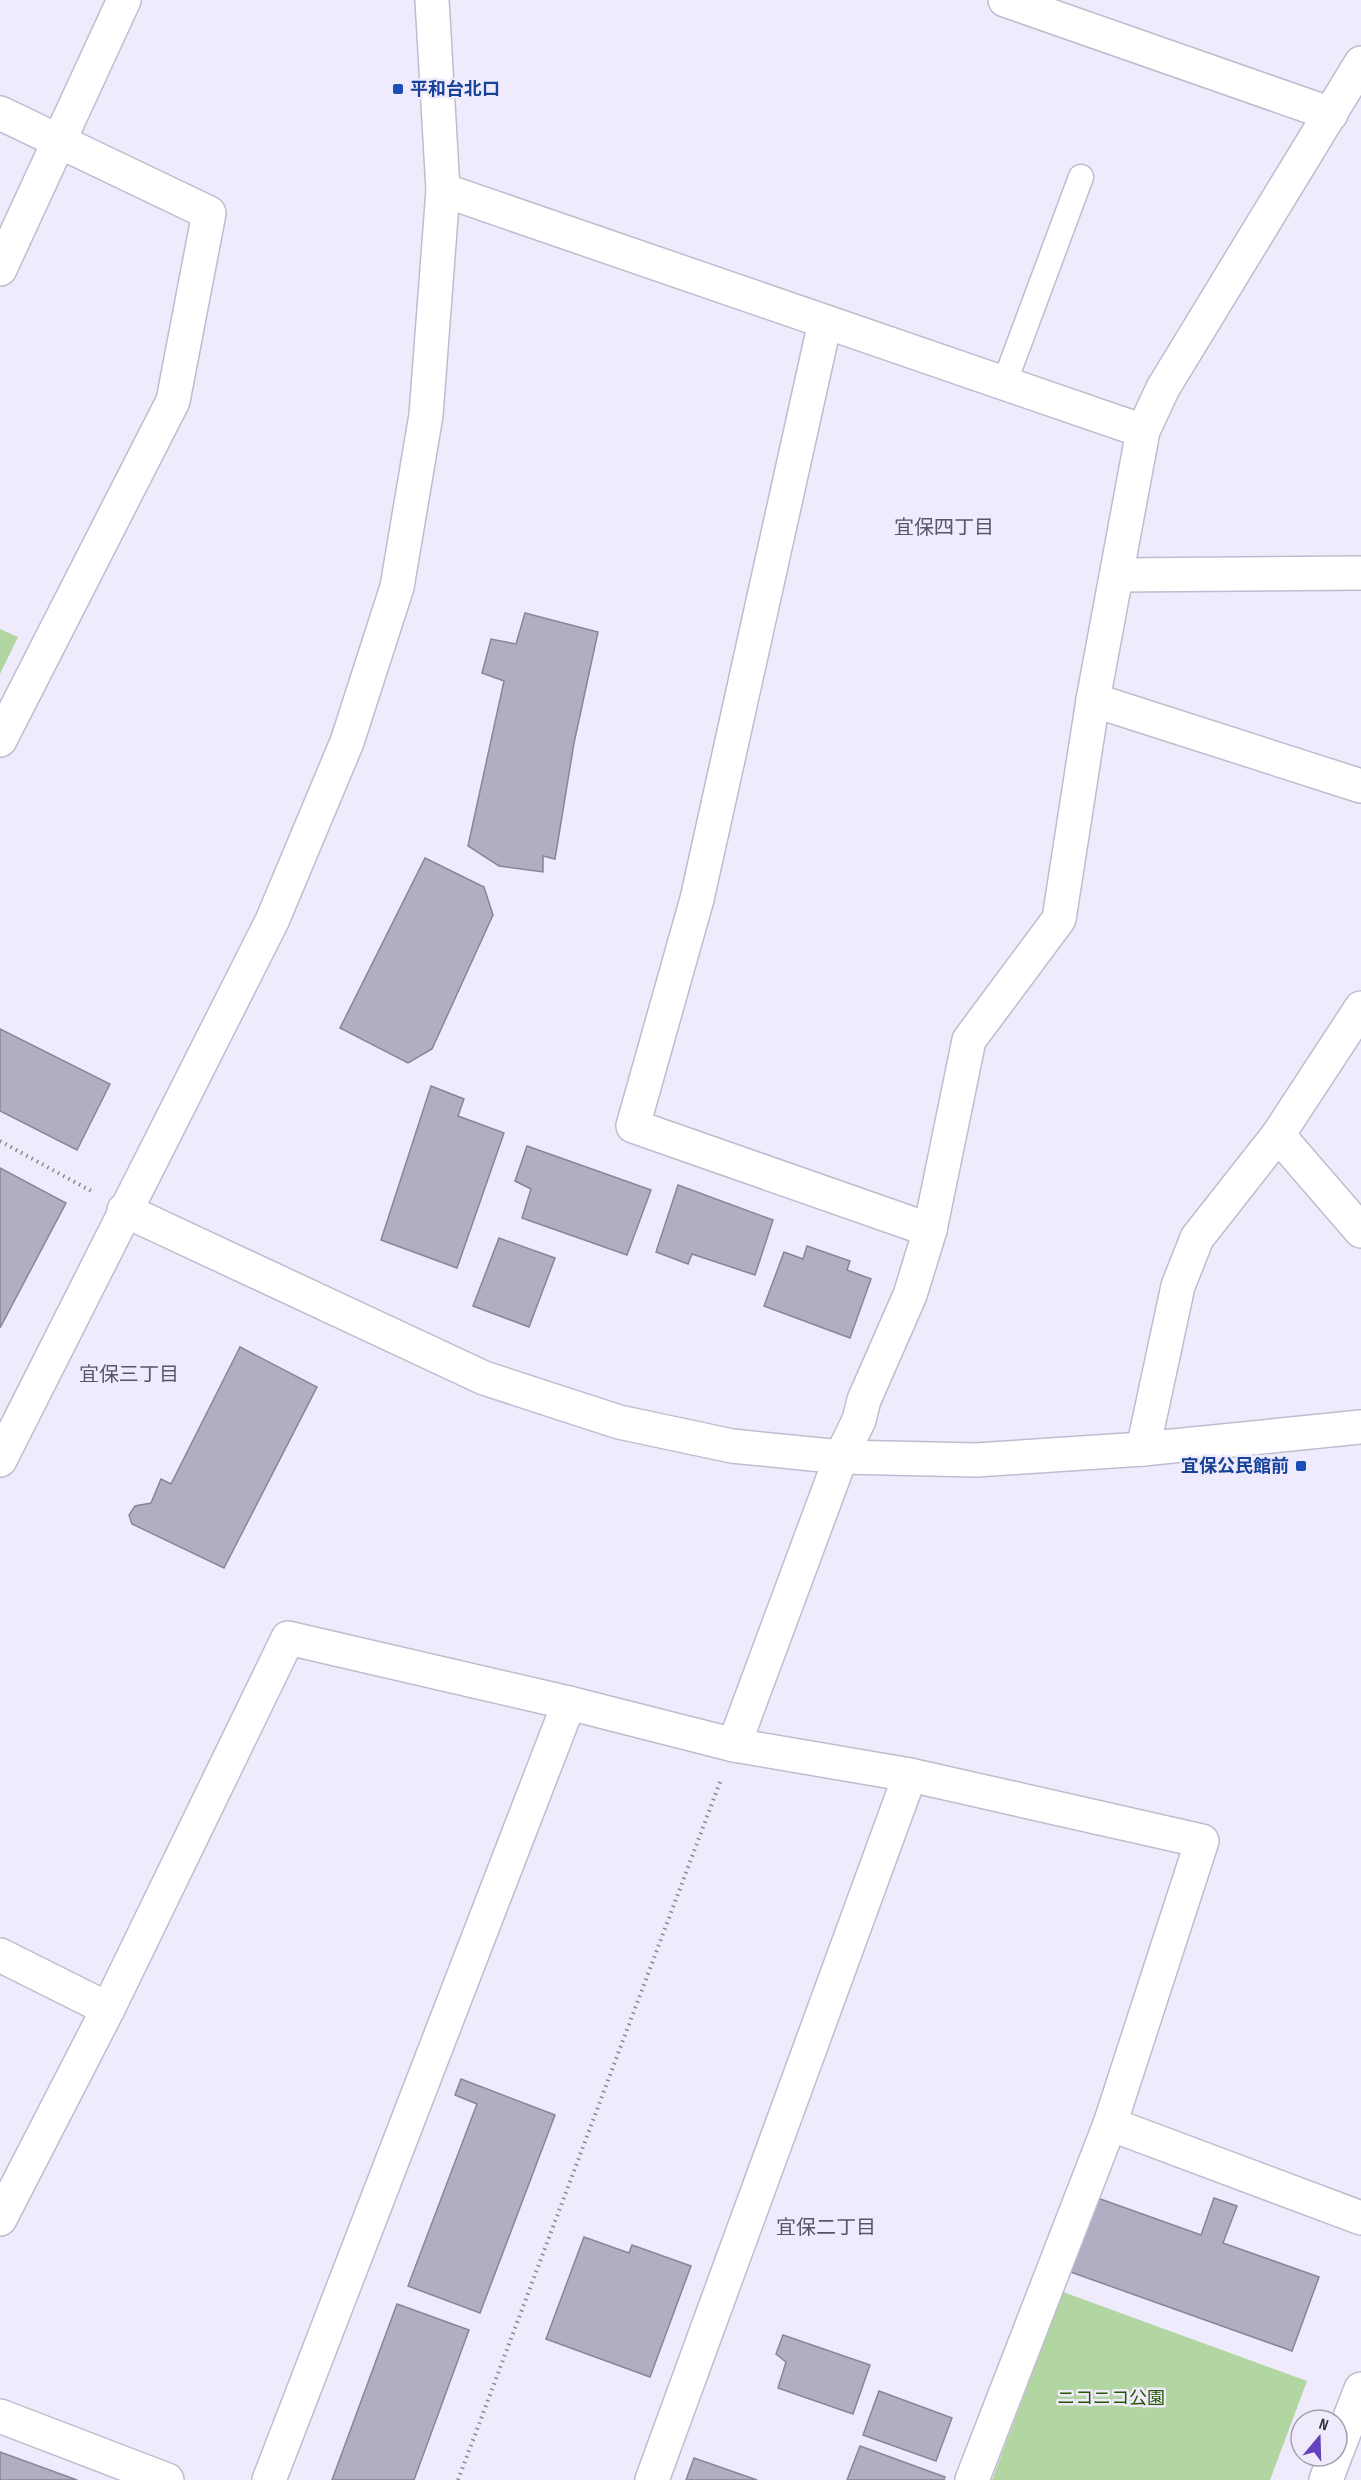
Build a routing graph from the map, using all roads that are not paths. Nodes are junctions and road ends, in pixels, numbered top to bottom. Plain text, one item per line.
1 (124, 0) edge
2 (432, 0) edge
3 (1005, 0) edge
4 (1361, 63) edge
5 (0, 113) edge
6 (1331, 114) junction
7 (60, 141) junction
8 (1080, 177) dead end
9 (443, 190) junction
10 (0, 269) edge
11 (825, 322) junction
12 (1005, 384) junction
13 (1143, 431) junction
14 (1361, 573) edge
15 (1118, 575) junction
16 (1094, 700) junction
17 (0, 740) edge
18 (1361, 786) edge
19 (1357, 1023) edge
20 (1278, 1135) junction
21 (124, 1210) junction
22 (930, 1230) junction
23 (1361, 1231) edge
24 (1361, 1427) edge
25 (1143, 1449) junction
26 (841, 1457) junction
27 (0, 1460) edge
28 (569, 1704) junction
29 (734, 1745) junction
30 (909, 1775) junction
31 (0, 1955) edge
32 (108, 2009) junction
33 (1110, 2124) junction
34 (1361, 2218) edge
35 (0, 2219) edge
36 (1361, 2389) edge
37 (0, 2416) edge
38 (1349, 2420) edge
39 (167, 2480) edge
40 (269, 2480) edge
41 (652, 2480) edge
42 (972, 2480) edge

1 - 7 street
2 - 9 street
3 - 6 street
4 - 6 street
5 - 7 street
6 - 13 street
7 - 10 street
7 - 17 street
8 - 12 lane
9 - 11 street
9 - 21 street
11 - 12 street
11 - 22 street
12 - 13 street
13 - 15 street
14 - 15 street
15 - 16 street
16 - 18 street
16 - 22 street
19 - 20 street
20 - 23 street
20 - 25 street
21 - 26 street
21 - 27 street
22 - 26 street
24 - 25 street
25 - 26 street
26 - 29 street
28 - 29 street
28 - 32 street
28 - 40 street
29 - 30 street
30 - 33 street
30 - 41 street
31 - 32 street
32 - 35 street
33 - 34 street
33 - 42 street
36 - 38 street
37 - 39 street

